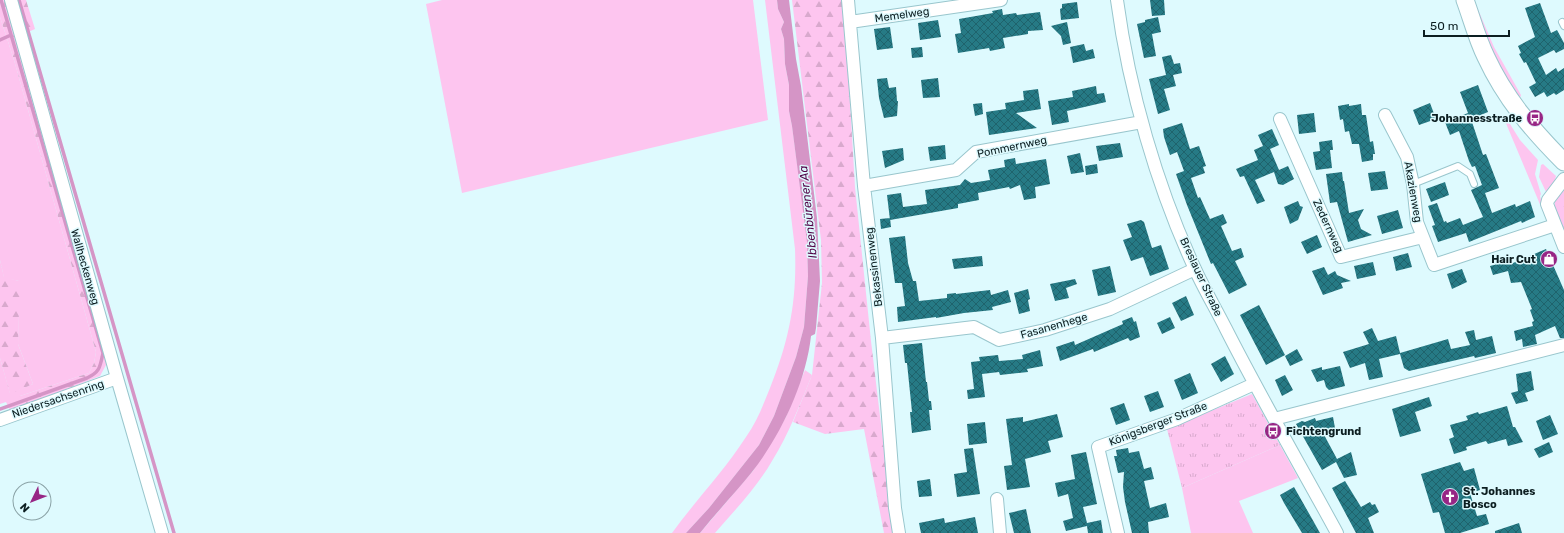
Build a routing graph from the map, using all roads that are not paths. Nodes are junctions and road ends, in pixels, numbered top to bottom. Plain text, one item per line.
1 (11, 0) edge
2 (848, 0) edge
3 (1000, 0) edge
4 (1117, 0) edge
5 (1465, 0) edge
6 (850, 22) junction
7 (1385, 115) dead end
8 (1280, 119) dead end
9 (1142, 122) junction
10 (1564, 162) edge
11 (1564, 179) edge
12 (1413, 184) junction
13 (1474, 184) dead end
14 (864, 186) junction
15 (1555, 225) junction
16 (1423, 237) junction
17 (1564, 247) edge
18 (1195, 269) junction
19 (882, 338) junction
20 (1564, 345) edge
21 (117, 378) junction
22 (1254, 384) junction
23 (1274, 418) junction
24 (0, 420) edge
25 (997, 499) dead end
26 (162, 533) edge
27 (899, 533) edge
28 (1000, 533) edge
29 (1118, 533) edge
30 (1338, 533) edge

1 - 21 street, Wallheckenweg
2 - 6 street, Bekassinenweg
3 - 6 street, Memelweg
4 - 9 street, Breslauer Straße
5 - 10 main road
6 - 14 street, Bekassinenweg
7 - 12 street, Akazienweg
8 - 16 street, Zedernweg
9 - 14 street, Pommernweg
9 - 18 street, Breslauer Straße
11 - 15 street
12 - 13 lane
12 - 16 street, Akazienweg
14 - 19 street, Bekassinenweg
15 - 16 street, Akazienweg
15 - 17 street
18 - 19 street, Fasanenhege
18 - 22 street, Breslauer Straße
19 - 27 street, Bekassinenweg
20 - 23 street
21 - 24 street, Niedersachsenring
21 - 26 street, Wallheckenweg
22 - 23 street, Breslauer Straße
22 - 29 street, Königsberger Straße
23 - 30 street, Breslauer Straße
25 - 28 street

